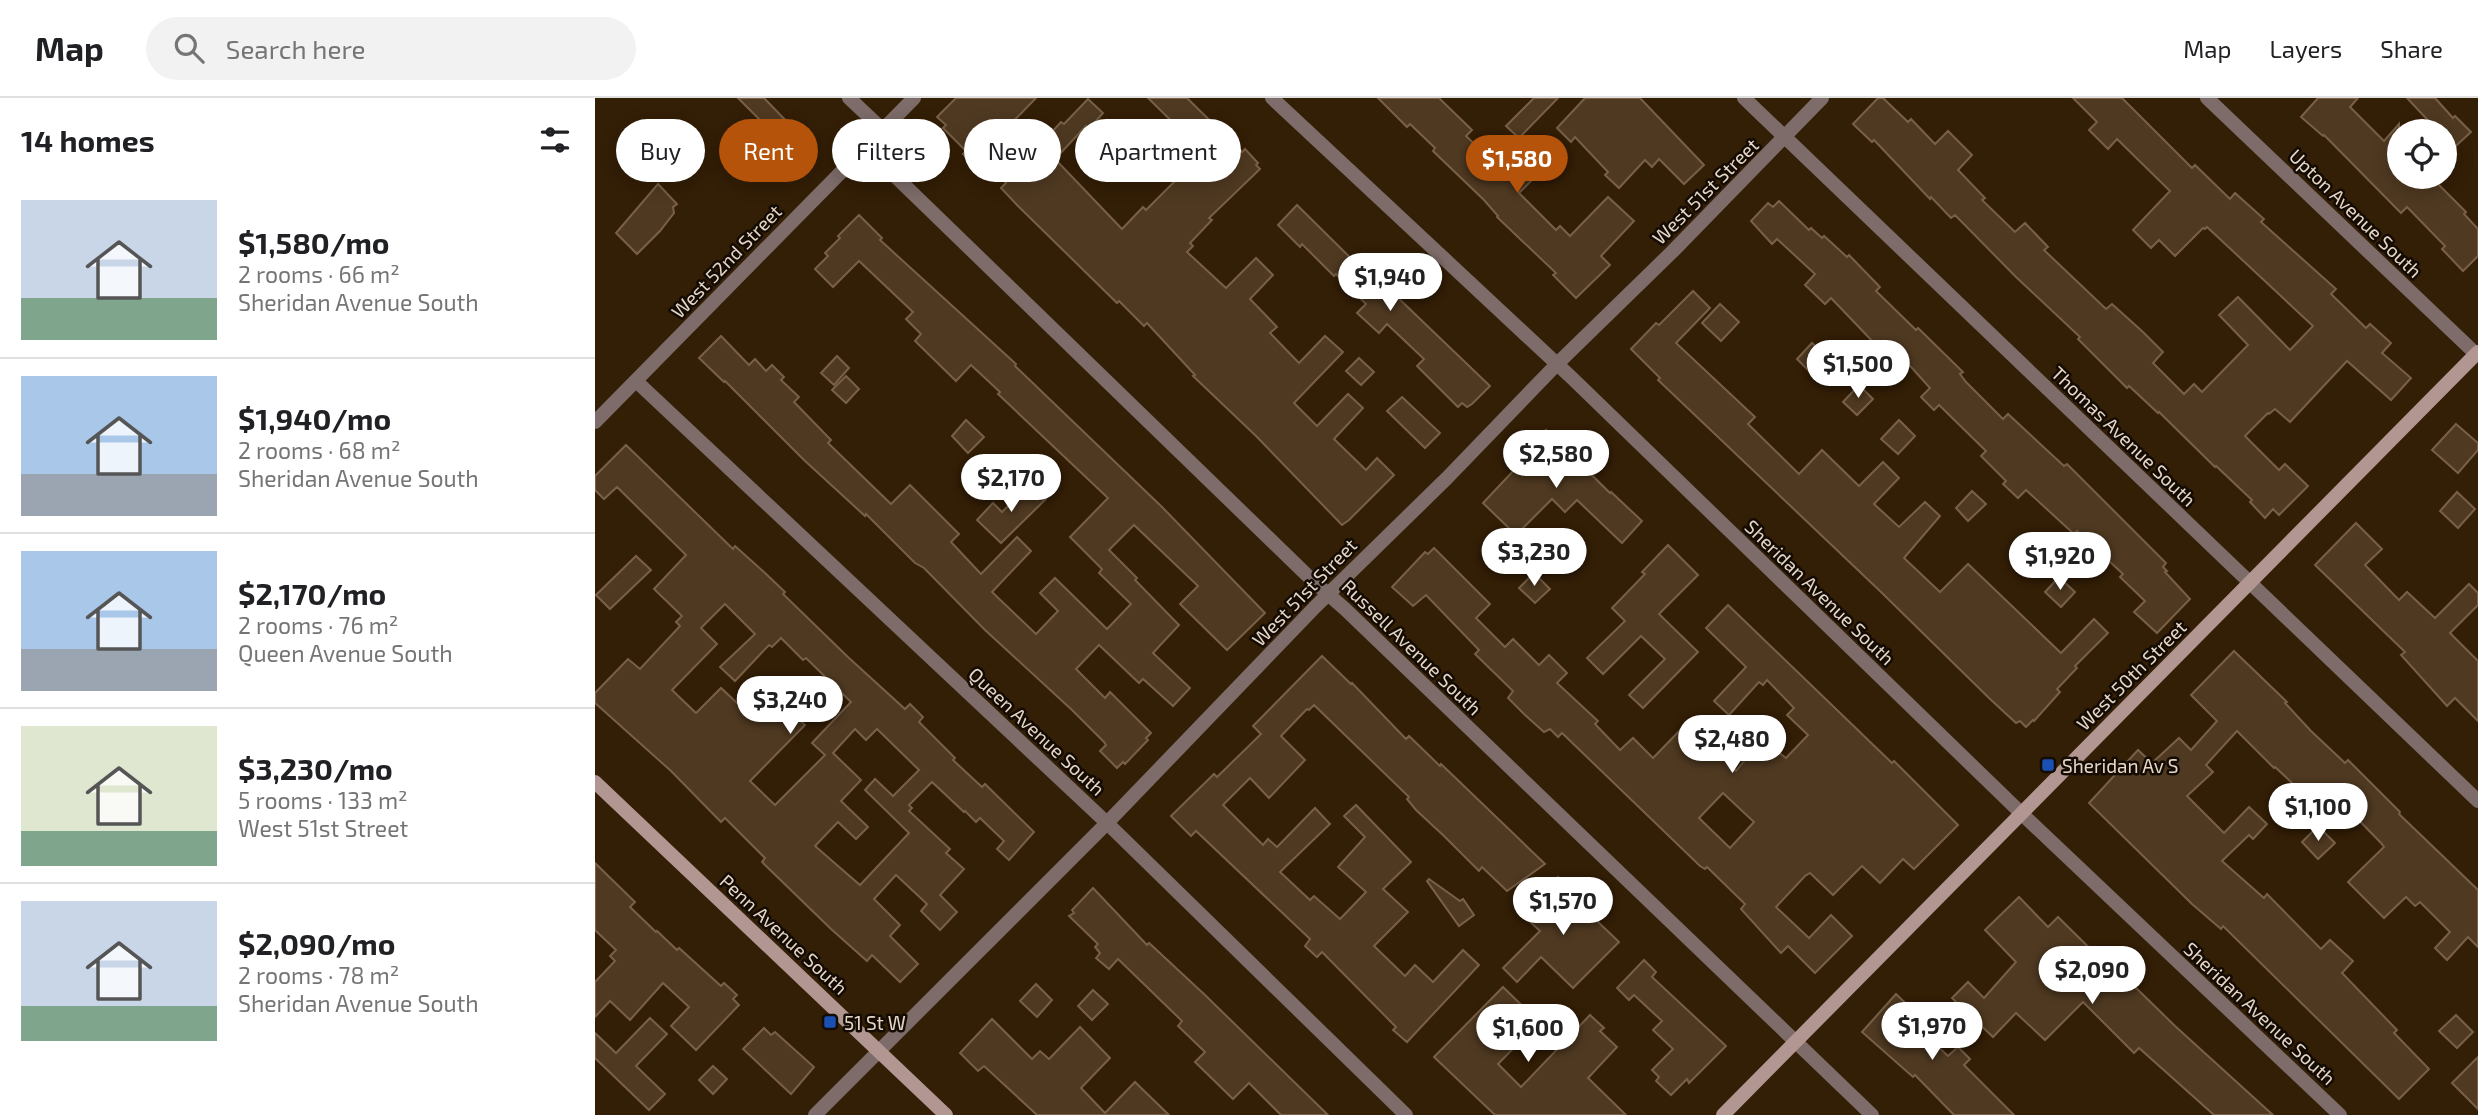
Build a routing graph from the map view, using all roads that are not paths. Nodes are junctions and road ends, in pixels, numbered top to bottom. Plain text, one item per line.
1 (849, 98) edge
2 (914, 98) edge
3 (1272, 98) edge
4 (1744, 98) edge
5 (1822, 98) edge
6 (2207, 98) edge
7 (871, 119) edge
8 (894, 119) edge
9 (1785, 137) junction
10 (832, 182) edge
11 (900, 182) edge
12 (2477, 354) edge
13 (1557, 364) junction
14 (636, 381) junction
15 (595, 422) edge
16 (2250, 583) junction
17 (1328, 594) junction
18 (595, 782) edge
19 (2478, 801) edge
20 (2021, 813) junction
21 (1107, 823) junction
22 (1795, 1042) junction
23 (879, 1050) junction
24 (815, 1115) edge
25 (946, 1115) edge
26 (1406, 1115) edge
27 (1723, 1115) edge
28 (1873, 1115) edge
29 (2340, 1115) edge

1 - 7 street
2 - 8 street, West 52nd Street
3 - 13 street, Sheridan Avenue South
4 - 9 street, Thomas Avenue South
5 - 9 street, West 51st Street
6 - 12 street, Upton Avenue South
9 - 13 street, West 51st Street
9 - 16 street, Thomas Avenue South
10 - 14 street, West 52nd Street
11 - 17 street, Russell Avenue South
12 - 16 main road, West 50th Street
13 - 17 street, West 51st Street
13 - 20 street, Sheridan Avenue South
14 - 15 street, West 52nd Street
14 - 21 street, Queen Avenue South
16 - 19 street, Thomas Avenue South
16 - 20 main road, West 50th Street
17 - 21 street, West 51st Street
17 - 22 street, Russell Avenue South
18 - 23 main road, Penn Avenue South
20 - 22 main road, West 50th Street
20 - 29 street, Sheridan Avenue South
21 - 23 street, West 51st Street
21 - 26 street, Queen Avenue South
22 - 27 main road, West 50th Street
22 - 28 street, Russell Avenue South
23 - 24 street, West 51st Street
23 - 25 main road, Penn Avenue South

